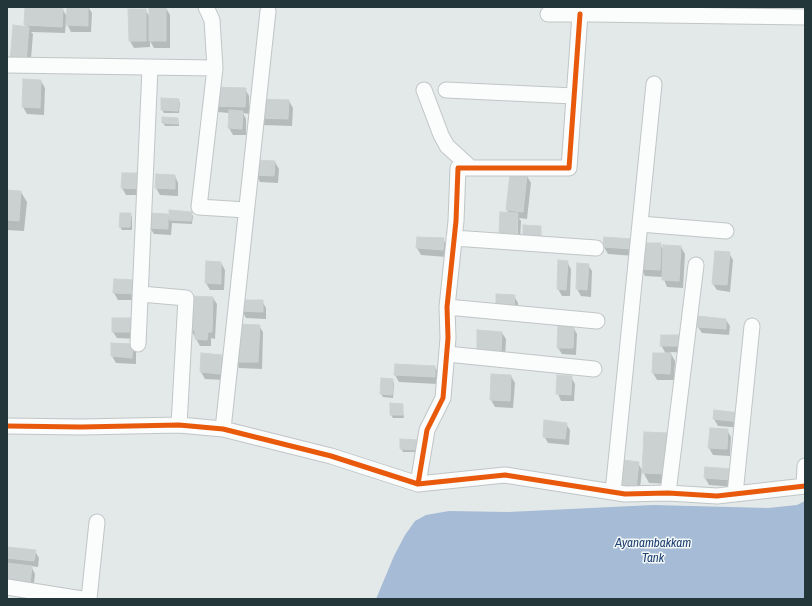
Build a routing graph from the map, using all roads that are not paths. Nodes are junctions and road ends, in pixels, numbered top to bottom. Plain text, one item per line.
1 (206, 7) edge
2 (268, 11) dead end
3 (587, 12) edge
4 (548, 14) dead end
5 (805, 17) edge
6 (7, 65) edge
7 (150, 68) junction
8 (215, 68) junction
9 (654, 84) dead end
10 (424, 90) dead end
11 (446, 90) dead end
12 (574, 96) junction
13 (470, 168) junction
14 (246, 210) junction
15 (640, 224) junction
16 (726, 231) dead end
17 (454, 238) junction
18 (596, 248) dead end
19 (696, 266) dead end
20 (141, 294) junction
21 (447, 306) junction
22 (597, 320) dead end
23 (752, 326) dead end
24 (138, 344) dead end
25 (447, 354) junction
26 (594, 370) dead end
27 (179, 425) junction
28 (7, 426) edge
29 (223, 429) junction
30 (805, 466) edge
31 (418, 484) junction
32 (804, 486) edge
33 (613, 492) junction
34 (668, 493) junction
35 (735, 494) junction
36 (98, 522) dead end
37 (7, 587) edge
38 (82, 599) edge
39 (89, 599) edge

1 - 8 street
2 - 14 street
3 - 4 street
3 - 5 street
3 - 12 street
6 - 7 street
7 - 8 street
7 - 20 street
8 - 14 street
9 - 15 street
10 - 13 street
11 - 12 street
12 - 13 street
13 - 17 street
14 - 29 street
15 - 16 street
15 - 33 street
17 - 18 street
17 - 21 street
19 - 34 street
20 - 24 street
20 - 27 street
21 - 22 street
21 - 25 street
23 - 35 street
25 - 26 street
25 - 31 street
27 - 28 street
27 - 29 street
29 - 31 street
30 - 32 street
31 - 33 street
32 - 35 street
33 - 34 street
34 - 35 street
36 - 39 street
37 - 38 street

